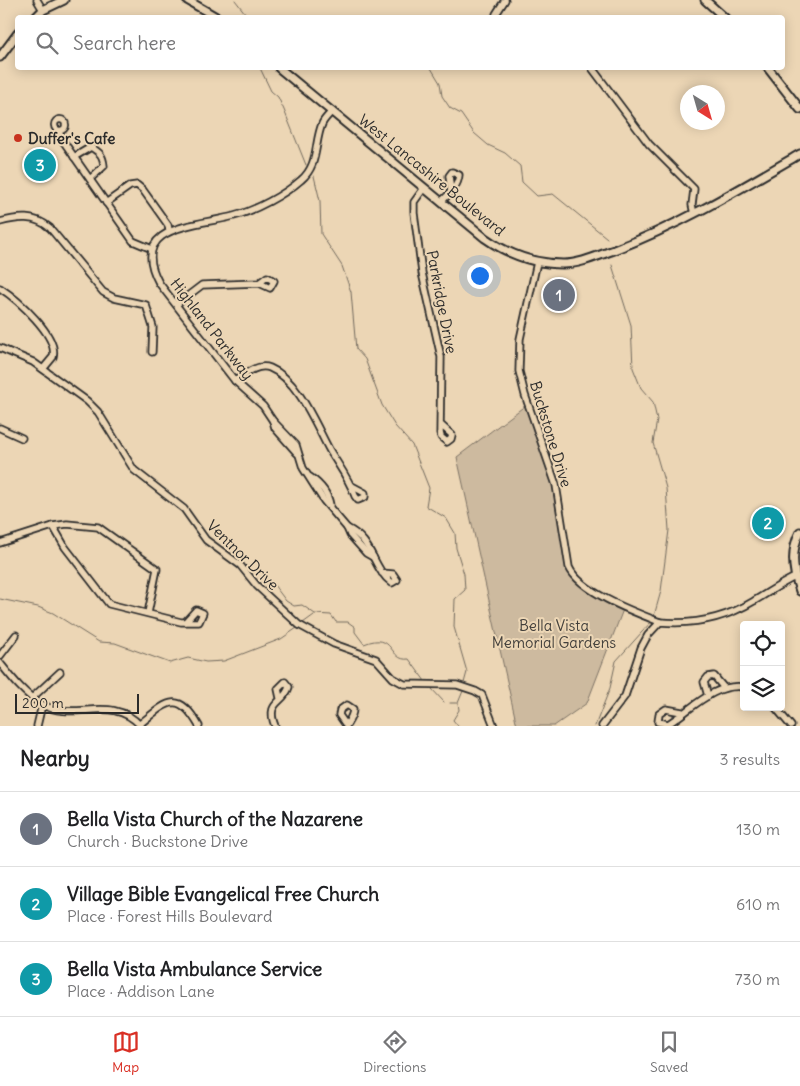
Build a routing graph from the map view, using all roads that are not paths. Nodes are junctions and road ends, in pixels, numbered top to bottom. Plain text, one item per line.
1 (36, 0) edge
2 (64, 0) edge
3 (187, 0) edge
4 (505, 0) edge
5 (705, 0) edge
6 (43, 10) junction
7 (496, 14) dead end
8 (38, 15) edge
9 (213, 15) edge
10 (722, 15) edge
11 (15, 37) edge
12 (0, 57) edge
13 (281, 70) edge
14 (594, 70) edge
15 (770, 70) edge
16 (800, 110) edge
17 (332, 111) junction
18 (59, 131) dead end
19 (800, 154) edge
20 (74, 157) junction
21 (90, 180) junction
22 (424, 188) junction
23 (451, 192) dead end
24 (441, 202) junction
25 (106, 203) junction
26 (694, 214) junction
27 (0, 222) edge
28 (169, 230) junction
29 (152, 249) junction
30 (538, 262) junction
31 (259, 283) dead end
32 (0, 288) edge
33 (177, 304) junction
34 (0, 348) edge
35 (152, 352) dead end
36 (43, 369) junction
37 (235, 381) junction
38 (441, 425) dead end
39 (0, 428) edge
40 (22, 438) dead end
41 (352, 486) dead end
42 (53, 526) junction
43 (800, 532) edge
44 (0, 544) edge
45 (382, 573) dead end
46 (795, 577) junction
47 (800, 591) edge
48 (148, 613) junction
49 (185, 622) dead end
50 (660, 622) junction
51 (16, 635) dead end
52 (0, 656) edge
53 (0, 663) edge
54 (60, 672) dead end
55 (740, 687) edge
56 (724, 688) junction
57 (708, 696) junction
58 (32, 698) junction
59 (280, 698) dead end
60 (42, 705) junction
61 (778, 711) edge
62 (682, 712) dead end
63 (140, 725) edge
64 (37, 726) edge
65 (200, 726) edge
66 (275, 726) edge
67 (494, 726) edge
68 (602, 726) edge
69 (791, 726) edge

1 - 6 street
2 - 6 main road
3 - 9 main road
4 - 7 street
5 - 10 main road
6 - 8 main road
11 - 12 main road
13 - 17 main road, West Lancashire Boulevard
14 - 26 street
15 - 16 main road
17 - 22 main road, West Lancashire Boulevard
17 - 28 street
18 - 20 street
19 - 26 main road, West Lancashire Boulevard
20 - 21 street
20 - 21 street
21 - 25 street
22 - 24 main road, West Lancashire Boulevard
22 - 38 street, Parkridge Drive
23 - 24 street
24 - 30 main road, West Lancashire Boulevard
25 - 28 street
25 - 29 street
26 - 30 main road, West Lancashire Boulevard
27 - 35 street
28 - 29 street
29 - 33 street, Highland Parkway
30 - 50 street, Buckstone Drive
31 - 33 street
32 - 36 street
33 - 37 street, Highland Parkway
34 - 36 street, Ventnor Drive
36 - 67 street, Ventnor Drive
37 - 41 street
37 - 45 street, Highland Parkway
39 - 40 street
42 - 44 street
42 - 48 street
42 - 48 street
43 - 46 main road
46 - 47 main road
46 - 50 street
48 - 49 street
50 - 68 street
51 - 52 street
53 - 58 street
54 - 58 street
55 - 56 street
56 - 57 street
56 - 57 street
57 - 62 street
58 - 60 street
59 - 66 street
60 - 63 street
60 - 64 street
61 - 69 street
63 - 65 street

